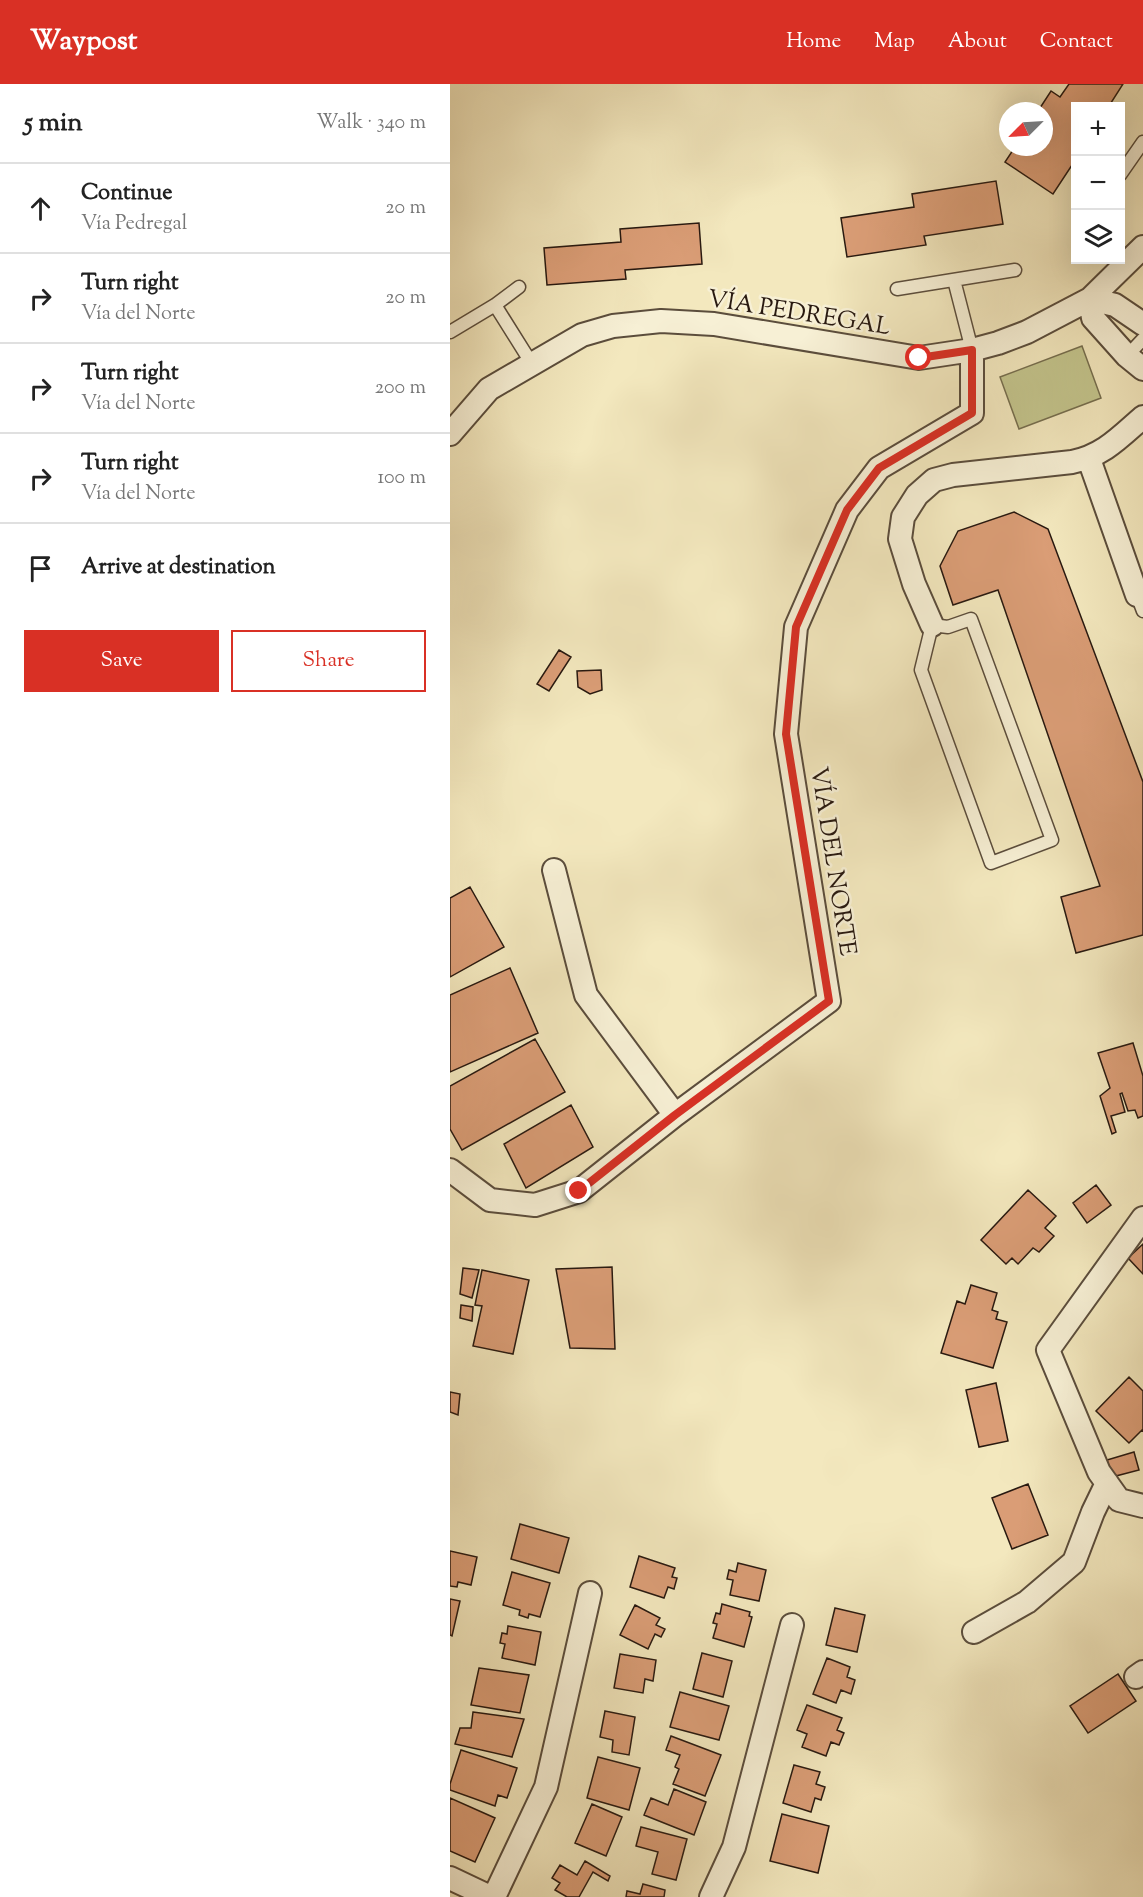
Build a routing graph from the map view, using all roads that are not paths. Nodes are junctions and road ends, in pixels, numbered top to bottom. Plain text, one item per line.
1 (1143, 142) edge
2 (1125, 168) edge
3 (1143, 247) edge
4 (1015, 270) dead end
5 (954, 280) junction
6 (519, 287) dead end
7 (897, 289) dead end
8 (1090, 299) junction
9 (495, 305) junction
10 (1143, 324) edge
11 (450, 332) edge
12 (1143, 339) edge
13 (972, 350) junction
14 (1135, 363) edge
15 (532, 364) junction
16 (1143, 417) edge
17 (450, 434) edge
18 (1089, 459) junction
19 (1141, 599) edge
20 (932, 625) junction
21 (554, 870) dead end
22 (675, 1115) junction
23 (450, 1170) edge
24 (1143, 1218) edge
25 (1107, 1483) junction
26 (1143, 1506) edge
27 (591, 1593) dead end
28 (792, 1625) dead end
29 (974, 1632) dead end
30 (450, 1878) edge
31 (492, 1897) edge
32 (711, 1897) edge

1 - 2 lane
3 - 8 street, VÍA PEDREGAL
4 - 5 lane
5 - 7 lane
5 - 13 lane
6 - 9 lane
8 - 10 street
8 - 13 street, VÍA PEDREGAL
8 - 14 street
9 - 11 lane
9 - 15 lane
12 - 14 lane
13 - 15 street, VÍA PEDREGAL
13 - 22 street, VÍA DEL NORTE
15 - 17 street, VÍA PEDREGAL
16 - 18 street
18 - 19 street
18 - 20 street
20 - 20 lane
21 - 22 street
22 - 23 street, VÍA DEL NORTE
24 - 25 street
25 - 26 street
25 - 29 street
27 - 31 street
28 - 32 street
30 - 31 street

